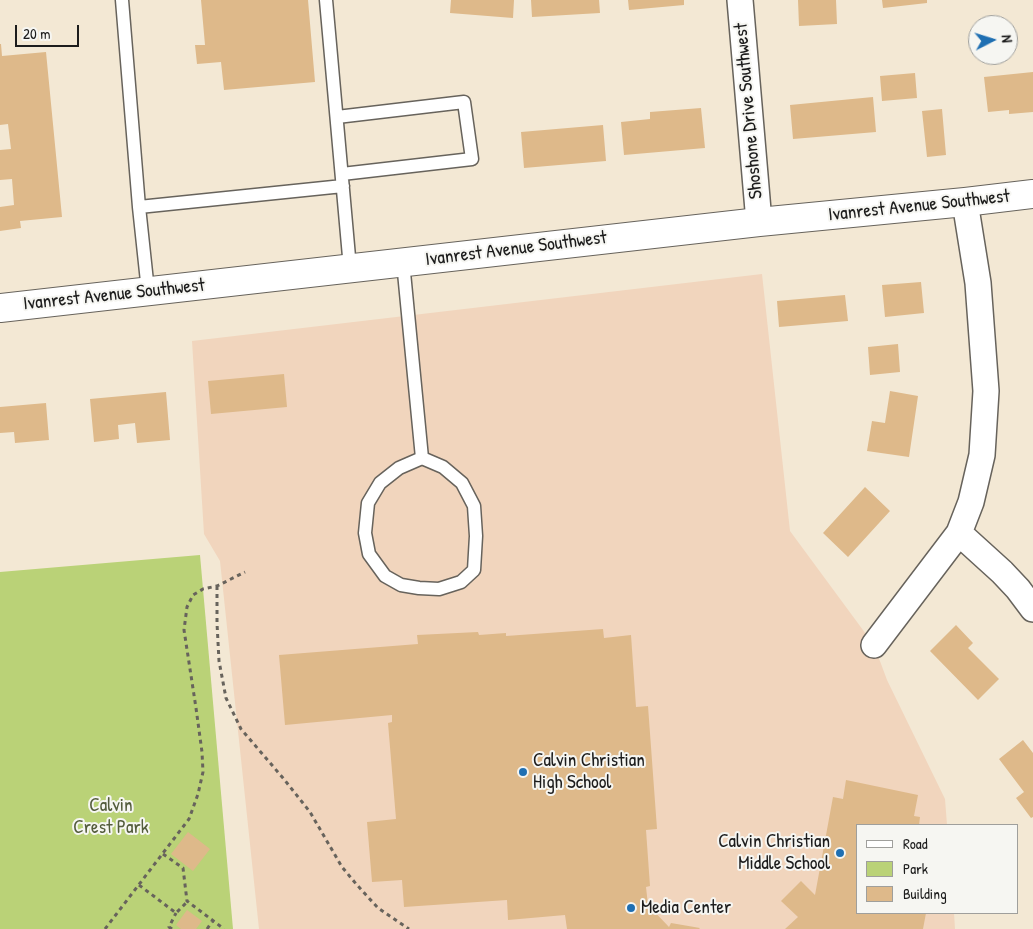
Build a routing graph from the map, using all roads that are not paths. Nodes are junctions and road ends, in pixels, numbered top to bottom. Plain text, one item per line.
1 (122, 0) edge
2 (326, 0) edge
3 (740, 0) edge
4 (337, 117) junction
5 (343, 180) junction
6 (1033, 194) edge
7 (965, 202) junction
8 (138, 207) junction
9 (759, 222) junction
10 (403, 262) junction
11 (350, 268) junction
12 (148, 291) junction
13 (0, 308) edge
14 (422, 458) junction
15 (959, 533) junction
16 (1033, 609) edge
17 (874, 645) dead end

1 - 8 lane
2 - 4 lane
3 - 9 street, Shoshone Drive Southwest
4 - 5 lane
4 - 5 lane
5 - 8 lane
5 - 11 lane
6 - 7 street, Ivanrest Avenue Southwest
7 - 9 street, Ivanrest Avenue Southwest
7 - 15 street
8 - 12 lane
9 - 10 street, Ivanrest Avenue Southwest
10 - 11 street, Ivanrest Avenue Southwest
10 - 14 lane
11 - 12 street, Ivanrest Avenue Southwest
12 - 13 street, Ivanrest Avenue Southwest
14 - 14 lane
15 - 16 street
15 - 17 street

